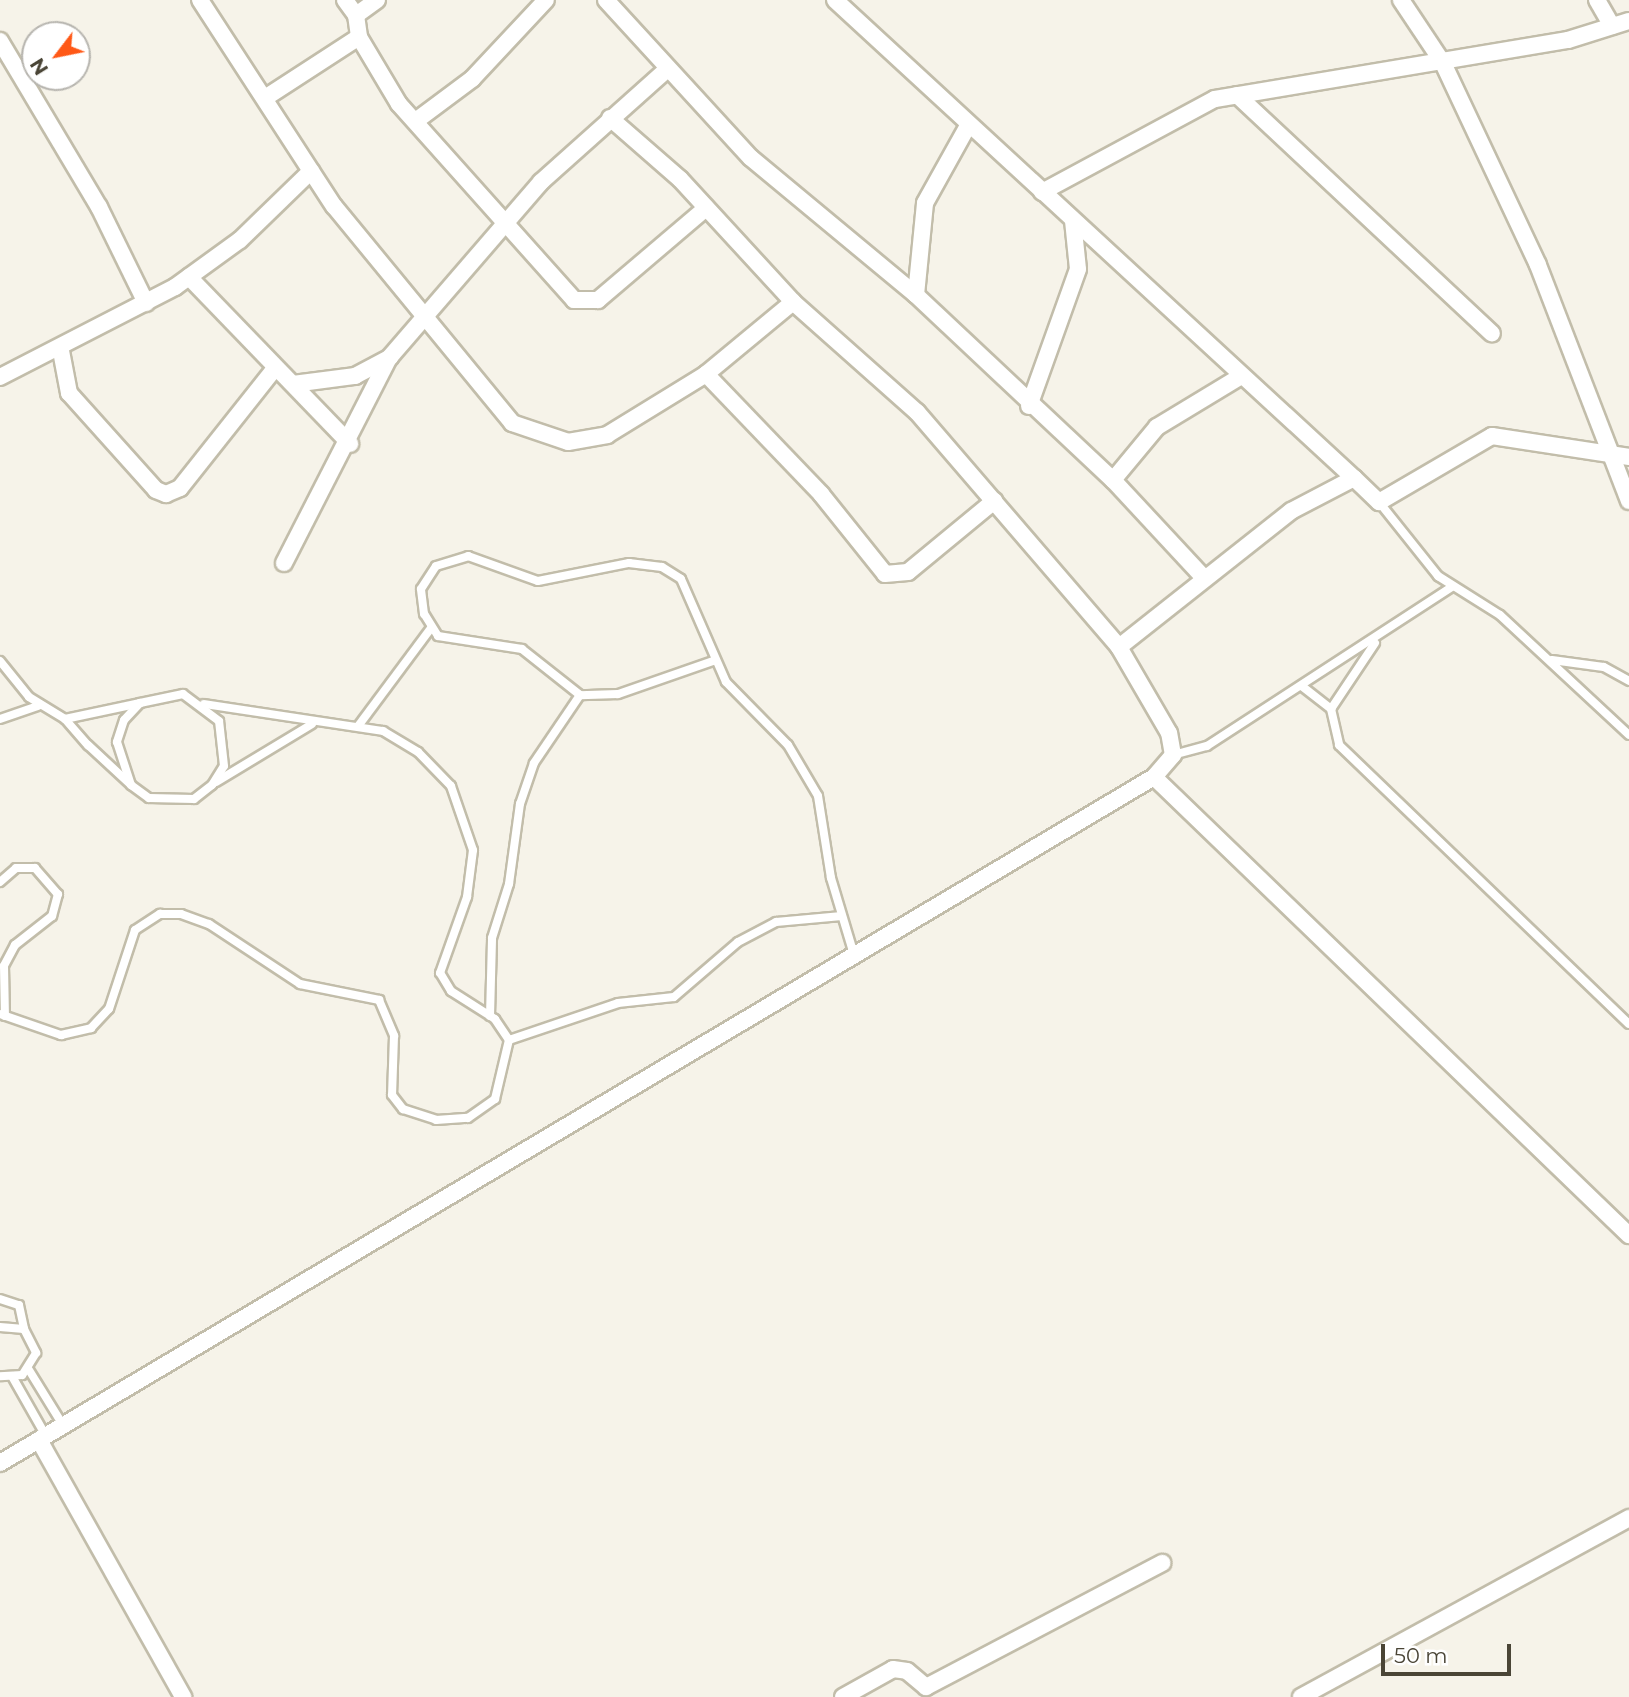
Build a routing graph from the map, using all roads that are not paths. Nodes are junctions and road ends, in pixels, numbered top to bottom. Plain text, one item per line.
1 (200, 0) edge
2 (345, 0) edge
3 (377, 0) edge
4 (546, 0) edge
5 (606, 0) edge
6 (835, 0) edge
7 (1401, 0) edge
8 (1597, 0) edge
9 (356, 15) junction
10 (1629, 21) edge
11 (1612, 26) junction
12 (359, 37) junction
13 (0, 41) edge
14 (1443, 63) junction
15 (665, 71) junction
16 (1237, 94) junction
17 (265, 98) junction
18 (610, 118) junction
19 (417, 120) junction
20 (969, 124) junction
21 (311, 171) junction
22 (1042, 192) junction
23 (706, 208) junction
24 (508, 219) junction
25 (1073, 221) junction
26 (189, 277) junction
27 (916, 295) junction
28 (793, 302) junction
29 (146, 303) junction
30 (426, 316) junction
31 (1492, 334) dead end
32 (61, 351) junction
33 (390, 357) junction
34 (275, 368) junction
35 (706, 374) junction
36 (0, 377) edge
37 (1238, 378) junction
38 (293, 384) junction
39 (1029, 406) junction
40 (350, 444) junction
41 (1621, 456) edge
42 (1354, 478) junction
43 (1113, 480) junction
44 (994, 501) junction
45 (1629, 501) edge
46 (1379, 502) junction
47 (284, 563) dead end
48 (1204, 578) junction
49 (1452, 587) junction
50 (431, 628) junction
51 (1375, 643) junction
52 (1119, 648) junction
53 (1552, 660) junction
54 (713, 661) junction
55 (1, 666) edge
56 (1629, 681) edge
57 (1303, 687) junction
58 (580, 695) junction
59 (139, 704) junction
60 (204, 704) junction
61 (38, 706) junction
62 (1331, 709) junction
63 (0, 719) edge
64 (65, 719) junction
65 (312, 724) junction
66 (359, 725) junction
67 (1629, 735) edge
68 (1173, 755) junction
69 (1154, 777) junction
70 (131, 785) junction
71 (212, 785) junction
72 (0, 882) edge
73 (842, 916) junction
74 (855, 958) junction
75 (3, 1015) edge
76 (490, 1016) junction
77 (1629, 1024) edge
78 (509, 1040) junction
79 (1629, 1235) edge
80 (0, 1299) edge
81 (0, 1326) edge
82 (24, 1329) junction
83 (29, 1370) junction
84 (4, 1378) edge
85 (63, 1425) junction
86 (42, 1438) junction
87 (0, 1463) edge
88 (1629, 1518) edge
89 (1162, 1563) dead end
90 (928, 1692) edge
91 (183, 1697) edge
92 (843, 1697) edge
93 (1301, 1697) edge

1 - 17 street
2 - 9 street
3 - 9 street
4 - 19 street
5 - 15 street
6 - 20 street
7 - 14 street
8 - 11 street
9 - 12 street
10 - 11 street
11 - 14 street
12 - 17 street
12 - 19 street
13 - 29 street
14 - 16 street
14 - 41 street
15 - 18 street
15 - 27 street
16 - 22 street
16 - 31 street
17 - 21 street
18 - 23 street
18 - 24 street
19 - 24 street
20 - 22 street
20 - 27 street
21 - 26 street
21 - 30 street
22 - 25 street
23 - 24 street
23 - 28 street
24 - 30 street
25 - 37 street
25 - 39 street
26 - 29 street
26 - 34 street
27 - 39 street
28 - 35 street
28 - 44 street
29 - 32 street
30 - 33 street
30 - 35 street
32 - 34 street
32 - 36 street
33 - 38 street
33 - 40 street
34 - 38 street
35 - 44 street
37 - 42 street
37 - 43 street
38 - 40 street
39 - 43 street
40 - 47 street
41 - 45 street
41 - 46 street
42 - 46 street
42 - 48 street
43 - 48 street
44 - 52 street
46 - 49 lane
48 - 52 street
49 - 51 lane
49 - 53 lane
50 - 54 lane
50 - 58 lane
50 - 66 lane
51 - 57 lane
51 - 62 lane
52 - 68 street
53 - 56 lane
53 - 67 lane
54 - 58 lane
54 - 73 lane
55 - 61 lane
57 - 62 lane
57 - 68 lane
58 - 76 lane
59 - 60 lane
59 - 64 lane
59 - 70 lane
60 - 65 lane
60 - 71 lane
61 - 63 lane
61 - 64 lane
62 - 77 lane
64 - 70 lane
65 - 66 lane
65 - 71 lane
66 - 76 lane
68 - 69 street
69 - 74 street
69 - 79 street
70 - 71 lane
72 - 75 lane
73 - 74 lane
73 - 78 lane
74 - 85 street
75 - 78 lane
76 - 78 lane
80 - 82 lane
81 - 82 lane
82 - 83 lane
83 - 84 lane
83 - 85 lane
84 - 86 lane
85 - 86 street
86 - 87 street
86 - 91 street
88 - 93 street
89 - 90 street
90 - 92 street

